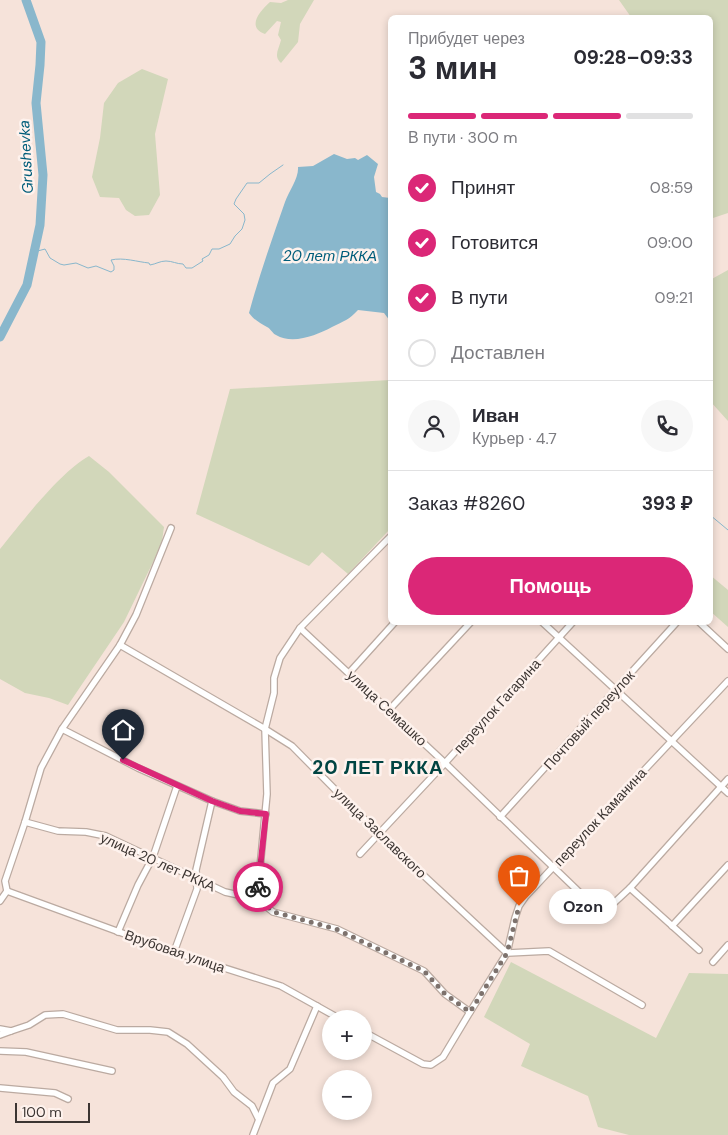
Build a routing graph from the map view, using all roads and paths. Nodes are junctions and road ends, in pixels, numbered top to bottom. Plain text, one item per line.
1 (171, 528) dead end
2 (388, 539) edge
3 (392, 625) edge
4 (468, 625) edge
5 (545, 625) edge
6 (570, 625) edge
7 (674, 625) edge
8 (702, 625) edge
9 (300, 628) junction
10 (559, 638) junction
11 (120, 645) junction
12 (728, 649) edge
13 (349, 673) junction
14 (728, 681) edge
15 (616, 690) junction
16 (389, 710) junction
17 (62, 729) junction
18 (265, 729) junction
19 (672, 741) junction
20 (446, 763) junction
21 (728, 779) edge
22 (177, 786) junction
23 (721, 787) junction
24 (728, 793) edge
25 (212, 801) junction
26 (266, 814) junction
27 (500, 817) junction
28 (25, 822) junction
29 (378, 833) junction
30 (360, 854) dead end
31 (153, 857) junction
32 (728, 865) edge
33 (553, 868) junction
34 (197, 879) junction
35 (630, 888) junction
36 (6, 891) junction
37 (257, 899) junction
38 (0, 901) edge
39 (672, 926) junction
40 (118, 932) junction
41 (728, 946) edge
42 (699, 950) dead end
43 (174, 952) junction
44 (507, 953) junction
45 (713, 962) dead end
46 (642, 1005) dead end
47 (317, 1006) junction
48 (324, 1010) edge
49 (470, 1012) junction
50 (0, 1029) edge
51 (11, 1031) junction
52 (0, 1035) edge
53 (372, 1037) edge
54 (0, 1051) edge
55 (112, 1071) dead end
56 (0, 1088) edge
57 (68, 1099) dead end
58 (258, 1118) junction
59 (252, 1135) edge

1 - 11 street
2 - 9 street
3 - 13 street
4 - 16 street
5 - 10 street
6 - 10 street, переулок Гагарина
7 - 15 street, Почтовый переулок
8 - 12 street
9 - 13 street, улица Семашко
9 - 18 street
10 - 15 street
10 - 20 street, переулок Гагарина
11 - 17 street
11 - 18 street, улица Заславского
13 - 16 street, улица Семашко
14 - 19 street, переулок Каманина
15 - 19 street
15 - 27 street, Почтовый переулок
16 - 20 street, улица Семашко
17 - 22 street
17 - 28 street
18 - 26 street
18 - 29 street, улица Заславского
19 - 23 street
19 - 33 street, переулок Каманина
20 - 27 street, улица Семашко
20 - 29 street, переулок Гагарина
21 - 23 street
22 - 25 street
22 - 31 street
23 - 24 street
23 - 35 street
25 - 26 street
25 - 34 street
26 - 37 street
27 - 33 street, улица Семашко
28 - 31 street, улица 20 лет РККА
28 - 36 street
29 - 30 street, переулок Гагарина
29 - 44 street, улица Заславского
31 - 34 street, улица 20 лет РККА
31 - 40 street
32 - 39 street
33 - 35 street, улица Семашко
33 - 44 street, переулок Каманина
34 - 37 street, улица 20 лет РККА
34 - 43 street
35 - 39 street
36 - 38 street
36 - 40 street, Врубовая улица
37 - 49 street, улица 20 лет РККА
39 - 42 street
40 - 43 street, Врубовая улица
41 - 45 street
43 - 47 street, Врубовая улица
44 - 46 street
44 - 49 street, переулок Каманина
47 - 48 street, Врубовая улица
47 - 58 street
49 - 53 street, переулок Каманина
50 - 51 street
51 - 52 street
51 - 58 street
54 - 55 street
56 - 57 street
58 - 59 street

